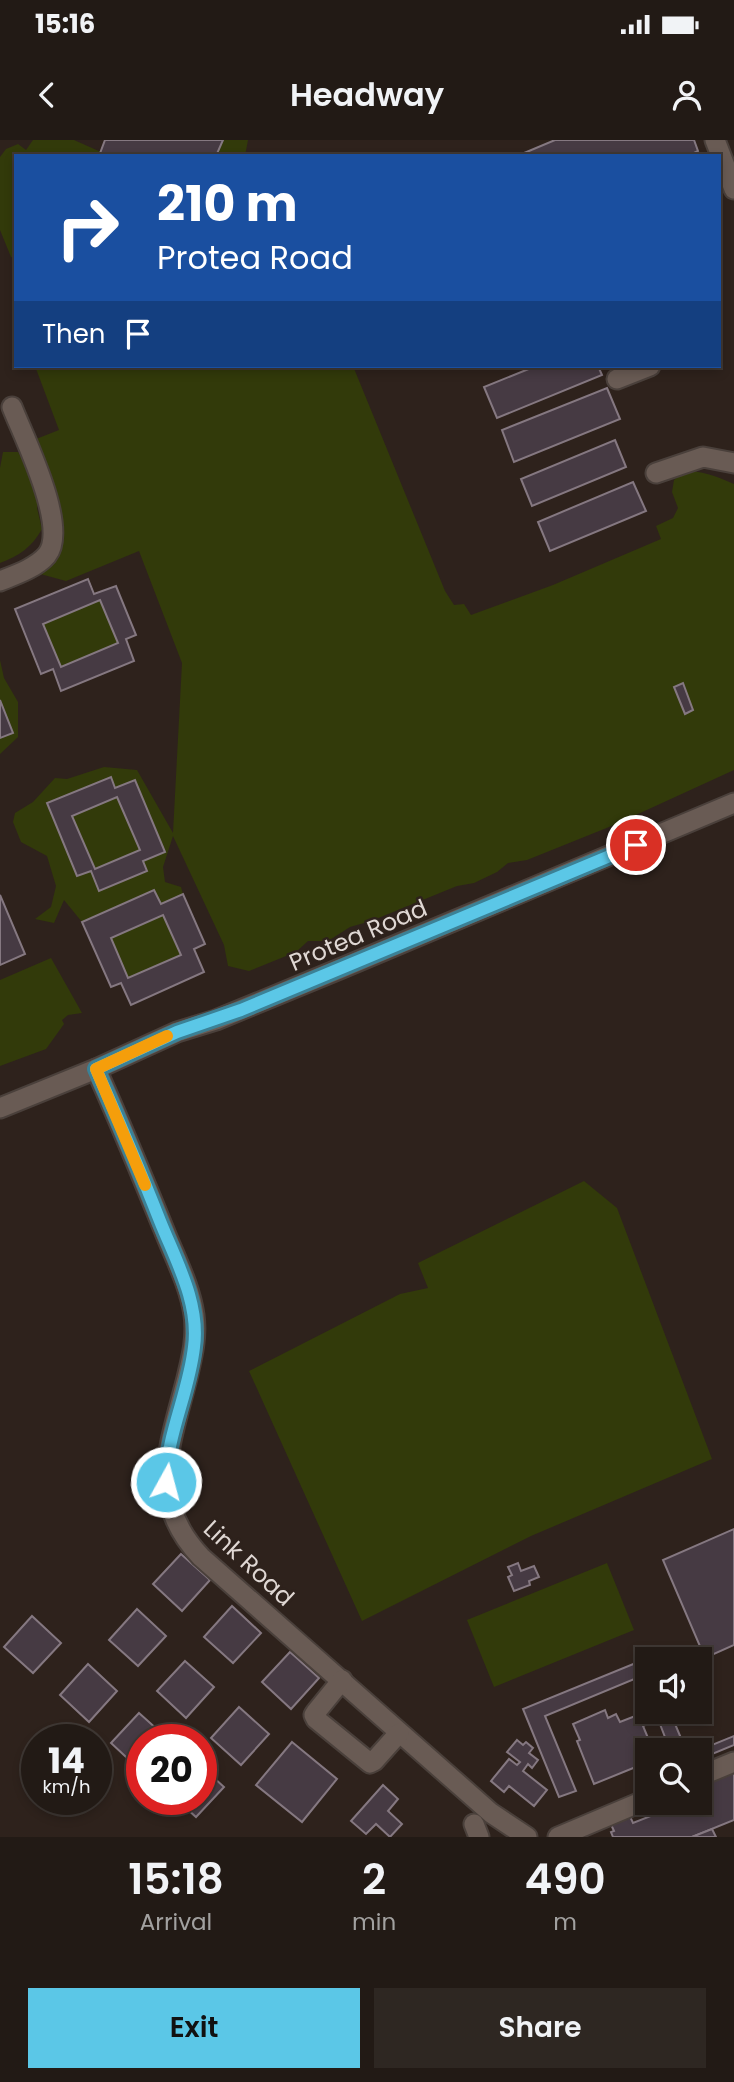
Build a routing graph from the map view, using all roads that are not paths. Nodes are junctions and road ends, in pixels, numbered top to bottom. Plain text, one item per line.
1 (721, 155) edge
2 (734, 189) edge
3 (645, 368) edge
4 (617, 379) dead end
5 (12, 407) dead end
6 (734, 463) edge
7 (656, 473) dead end
8 (0, 581) edge
9 (734, 803) edge
10 (96, 1069) junction
11 (0, 1108) edge
12 (342, 1680) junction
13 (399, 1733) junction
14 (734, 1762) edge
15 (712, 1771) edge
16 (635, 1804) edge
17 (527, 1837) edge
18 (539, 1837) edge
19 (556, 1837) edge

1 - 2 lane
3 - 4 lane
5 - 8 lane
6 - 7 lane
9 - 10 lane, Protea Road
10 - 11 lane, Protea Road
10 - 12 lane, Link Road
12 - 13 lane, Link Road
12 - 13 lane
13 - 17 lane, Link Road
14 - 15 lane
16 - 19 lane
18 - 19 lane

